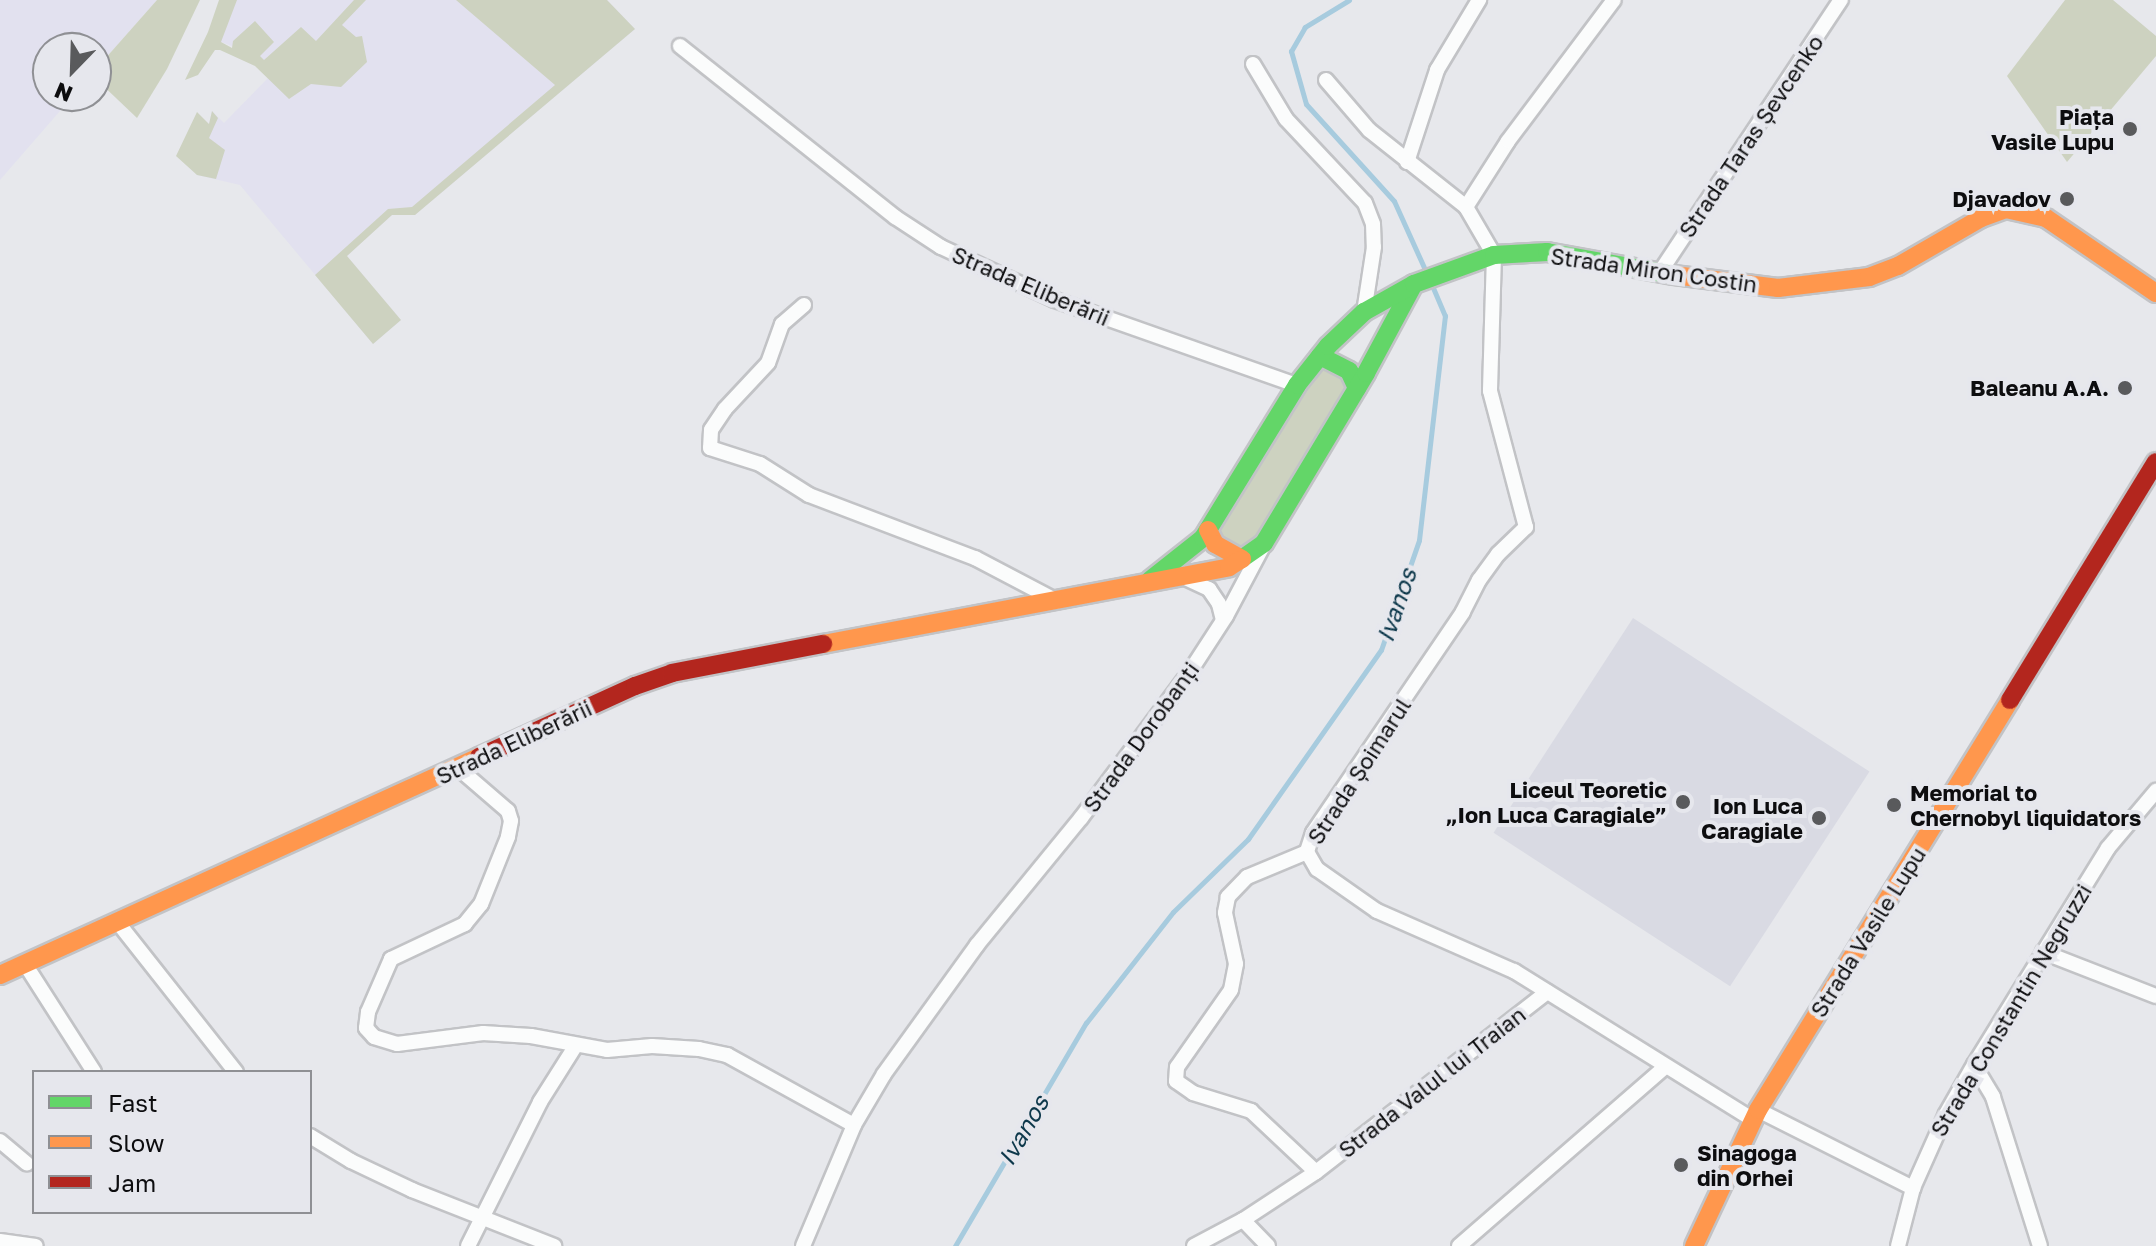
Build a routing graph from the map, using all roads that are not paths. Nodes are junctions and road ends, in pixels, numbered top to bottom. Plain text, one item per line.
1 (1479, 0) edge
2 (1614, 0) edge
3 (1841, 0) edge
4 (680, 46) dead end
5 (1253, 64) dead end
6 (1326, 80) dead end
7 (1407, 162) junction
8 (1466, 207) junction
9 (1494, 255) junction
10 (1660, 272) junction
11 (1414, 284) junction
12 (2156, 293) edge
13 (804, 305) dead end
14 (1364, 312) junction
15 (1320, 356) junction
16 (1297, 385) junction
17 (1357, 388) junction
18 (2156, 462) edge
19 (1208, 530) junction
20 (1264, 543) junction
21 (1242, 559) junction
22 (1181, 577) junction
23 (1147, 582) junction
24 (1057, 601) junction
25 (1223, 620) junction
26 (457, 767) junction
27 (2156, 791) edge
28 (1307, 852) junction
29 (119, 924) junction
30 (2043, 952) junction
31 (25, 964) junction
32 (0, 975) edge
33 (1547, 992) junction
34 (2156, 996) edge
35 (576, 1045) junction
36 (1974, 1065) junction
37 (1664, 1068) junction
38 (93, 1070) edge
39 (234, 1070) edge
40 (1756, 1115) junction
41 (854, 1125) junction
42 (312, 1137) edge
43 (0, 1141) edge
44 (27, 1164) dead end
45 (1316, 1172) junction
46 (1913, 1188) junction
47 (481, 1217) junction
48 (1243, 1220) junction
49 (0, 1241) edge
50 (26, 1245) edge
51 (468, 1246) edge
52 (554, 1246) edge
53 (803, 1246) edge
54 (1194, 1246) edge
55 (1268, 1246) edge
56 (1459, 1246) edge
57 (1694, 1246) edge
58 (1898, 1246) edge
59 (2040, 1246) edge

1 - 7 street
2 - 8 street
3 - 10 street, Strada Taras Șevcenko
4 - 16 street, Strada Eliberării
5 - 14 street
6 - 7 street
7 - 8 street
8 - 9 street
9 - 10 street, Strada Miron Costin
9 - 11 street
9 - 28 street, Strada Șoimarul
10 - 12 street, Strada Miron Costin
11 - 14 street, Strada Eliberării
11 - 17 street, Strada Dorobanți
13 - 24 street
14 - 15 street, Strada Eliberării
15 - 16 street, Strada Eliberării
15 - 17 street
16 - 19 street, Strada Eliberării
17 - 20 street, Strada Dorobanți
18 - 40 street, Strada Vasile Lupu
19 - 21 street
19 - 23 street, Strada Eliberării
20 - 21 street, Strada Eliberării
20 - 25 street, Strada Dorobanți
21 - 22 street, Strada Eliberării
22 - 23 street, Strada Eliberării
22 - 25 street
23 - 24 street, Strada Eliberării
24 - 26 street, Strada Eliberării
25 - 41 street, Strada Dorobanți
26 - 29 street, Strada Eliberării
26 - 35 street
27 - 30 street, Strada Constantin Negruzzi
28 - 33 street, Strada Șoimarul
28 - 45 street, Strada Valul lui Traian
29 - 31 street, Strada Eliberării
29 - 39 street
30 - 34 street
30 - 36 street, Strada Constantin Negruzzi
31 - 32 street, Strada Eliberării
31 - 38 street
33 - 37 street, Strada Șoimarul
33 - 45 street, Strada Valul lui Traian
35 - 41 street
35 - 47 street
36 - 46 street, Strada Constantin Negruzzi
36 - 59 street
37 - 40 street, Strada Șoimarul
37 - 56 street
40 - 46 street, Strada Șoimarul
40 - 57 street, Strada Vasile Lupu
41 - 53 street, Strada Dorobanți
42 - 47 street
43 - 44 street
45 - 48 street, Strada Valul lui Traian
46 - 58 street, Strada Constantin Negruzzi
47 - 51 street
47 - 52 street
48 - 54 street, Strada Valul lui Traian
48 - 55 street
49 - 50 street

